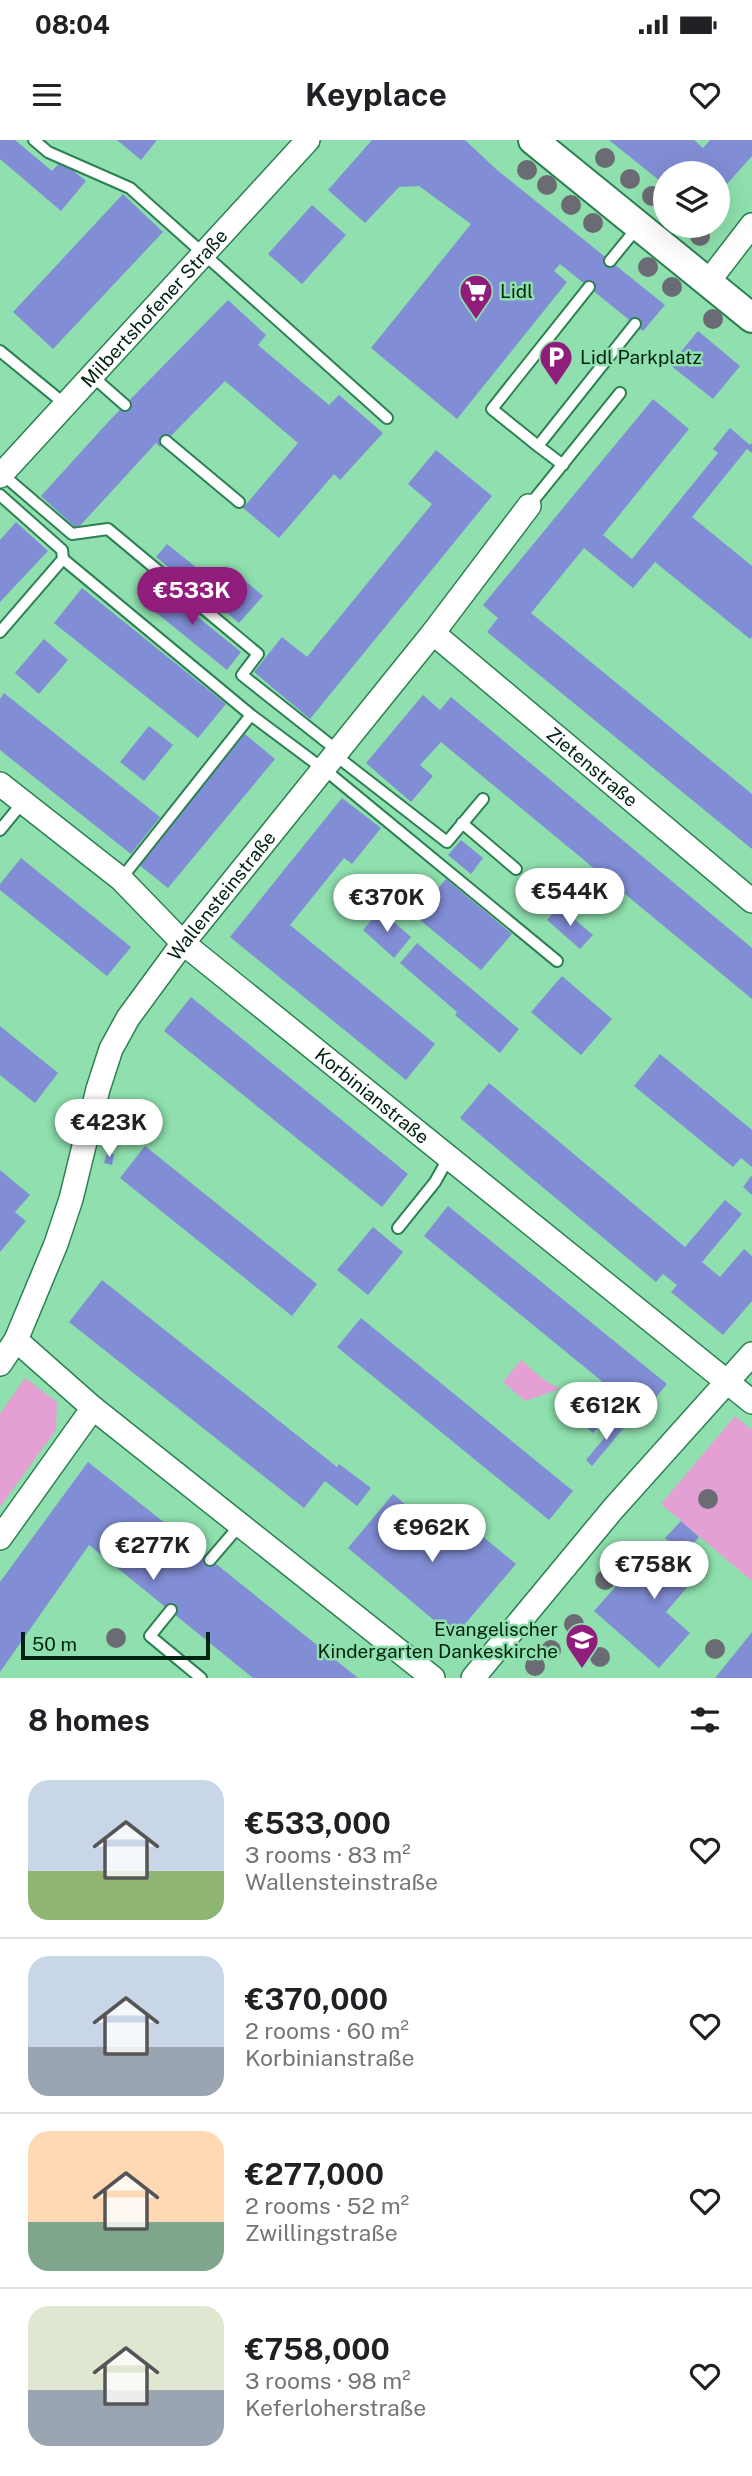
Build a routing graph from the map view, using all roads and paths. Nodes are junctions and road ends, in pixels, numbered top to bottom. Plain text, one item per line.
1 (34, 140) edge
2 (308, 140) edge
3 (533, 140) edge
4 (752, 225) edge
5 (639, 226) junction
6 (203, 255) junction
7 (610, 261) dead end
8 (708, 282) junction
9 (589, 287) dead end
10 (752, 318) edge
11 (635, 324) dead end
12 (0, 351) edge
13 (92, 376) junction
14 (620, 393) dead end
15 (65, 405) junction
16 (125, 405) dead end
17 (387, 418) dead end
18 (166, 441) dead end
19 (538, 446) junction
20 (562, 465) junction
21 (1, 482) edge
22 (239, 502) dead end
23 (529, 506) joint
24 (63, 559) junction
25 (0, 632) edge
26 (433, 633) junction
27 (251, 715) junction
28 (332, 758) junction
29 (0, 784) edge
30 (483, 799) dead end
31 (23, 802) junction
32 (462, 823) junction
33 (0, 830) edge
34 (516, 869) dead end
35 (121, 880) junction
36 (752, 901) edge
37 (183, 943) junction
38 (557, 961) dead end
39 (449, 1157) junction
40 (398, 1228) dead end
41 (6, 1350) edge
42 (752, 1354) edge
43 (727, 1382) junction
44 (752, 1402) edge
45 (93, 1409) junction
46 (240, 1525) junction
47 (0, 1538) edge
48 (210, 1560) dead end
49 (171, 1610) dead end
50 (201, 1678) edge
51 (433, 1678) edge
52 (473, 1678) edge

1 - 6 lane
2 - 6 street, Milbertshofener Straße
3 - 5 street
4 - 8 street
5 - 7 lane
5 - 8 street
6 - 13 street, Milbertshofener Straße
6 - 17 lane
8 - 10 street
9 - 19 lane
11 - 19 lane
12 - 15 lane
13 - 15 street, Milbertshofener Straße
13 - 16 lane
14 - 20 lane
15 - 21 street, Milbertshofener Straße
18 - 22 lane
19 - 20 lane
20 - 23 lane
21 - 24 lane
21 - 28 lane
23 - 26 street, Wallensteinstraße
24 - 25 lane
24 - 27 lane
26 - 28 street, Wallensteinstraße
26 - 36 street, Zietenstraße
27 - 28 lane
27 - 35 lane
28 - 32 lane
28 - 37 street, Wallensteinstraße
28 - 38 lane
29 - 31 street, Korbinianstraße
30 - 32 lane
31 - 33 lane
31 - 35 street, Korbinianstraße
32 - 34 lane
35 - 37 street, Korbinianstraße
37 - 39 street, Korbinianstraße
37 - 41 street, Wallensteinstraße
39 - 40 lane
39 - 43 street, Korbinianstraße
41 - 45 street
42 - 43 street
43 - 44 street, Korbinianstraße
43 - 52 street
45 - 46 street
45 - 47 street
46 - 48 lane
46 - 51 street
49 - 50 lane

